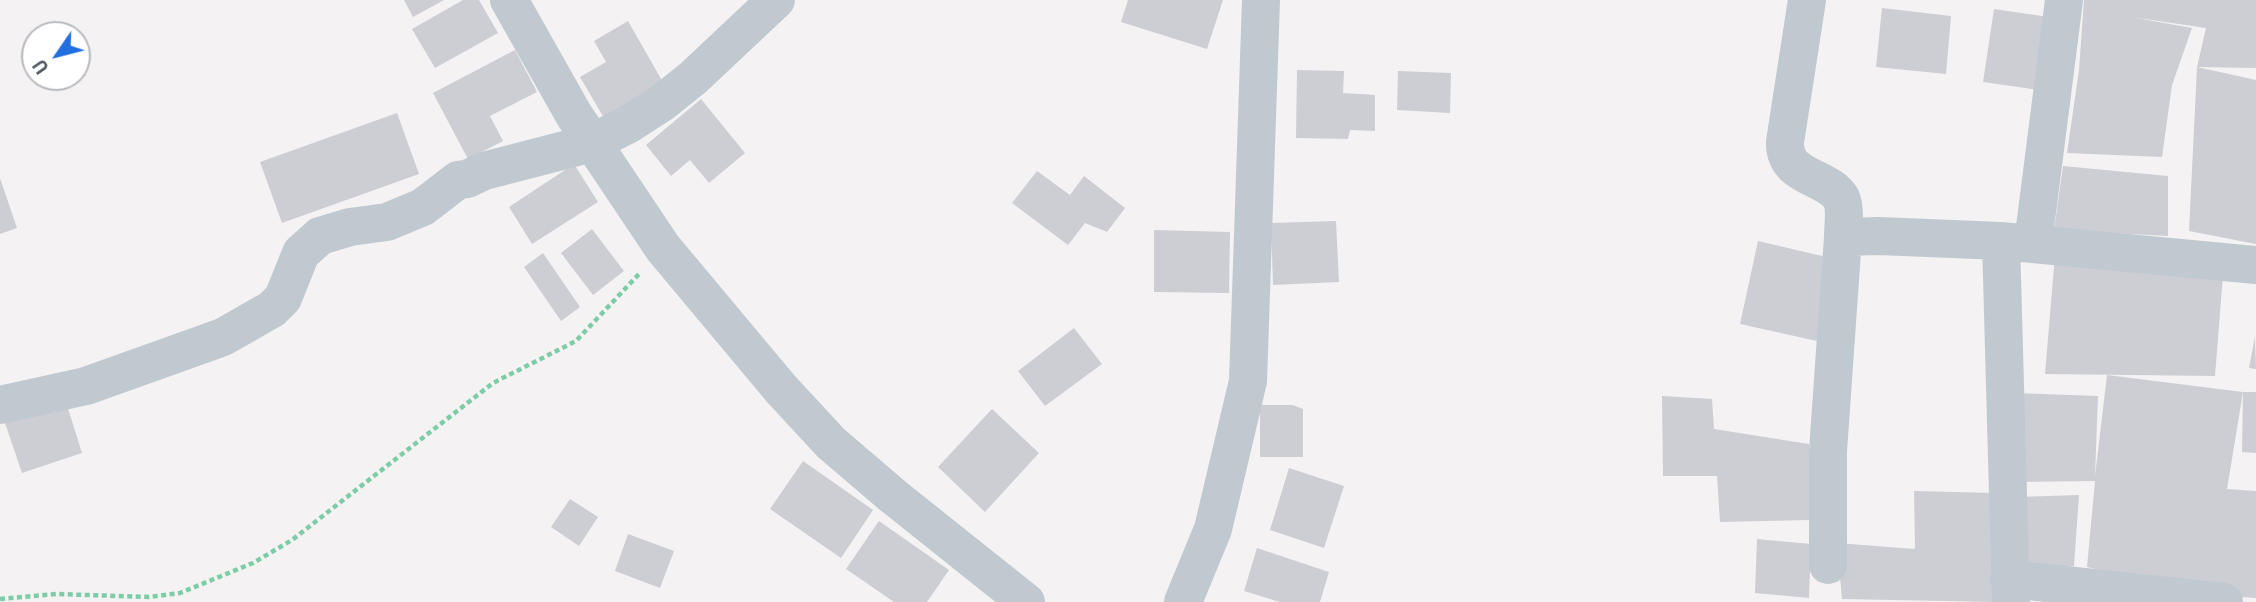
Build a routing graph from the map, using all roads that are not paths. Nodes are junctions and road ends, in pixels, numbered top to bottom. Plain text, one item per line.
1 (509, 0) edge
2 (776, 0) edge
3 (1261, 0) edge
4 (1807, 0) edge
5 (2064, 0) edge
6 (592, 143) junction
7 (1843, 237) junction
8 (2017, 242) junction
9 (2256, 265) edge
10 (0, 405) edge
11 (1828, 565) dead end
12 (2010, 590) edge
13 (2213, 601) edge
14 (1026, 602) edge
15 (1182, 602) edge

1 - 6 street
2 - 6 street
3 - 15 street
4 - 7 street
5 - 8 street
6 - 10 street
6 - 14 street
7 - 8 street
7 - 11 street
8 - 9 street
8 - 12 street
12 - 13 street

